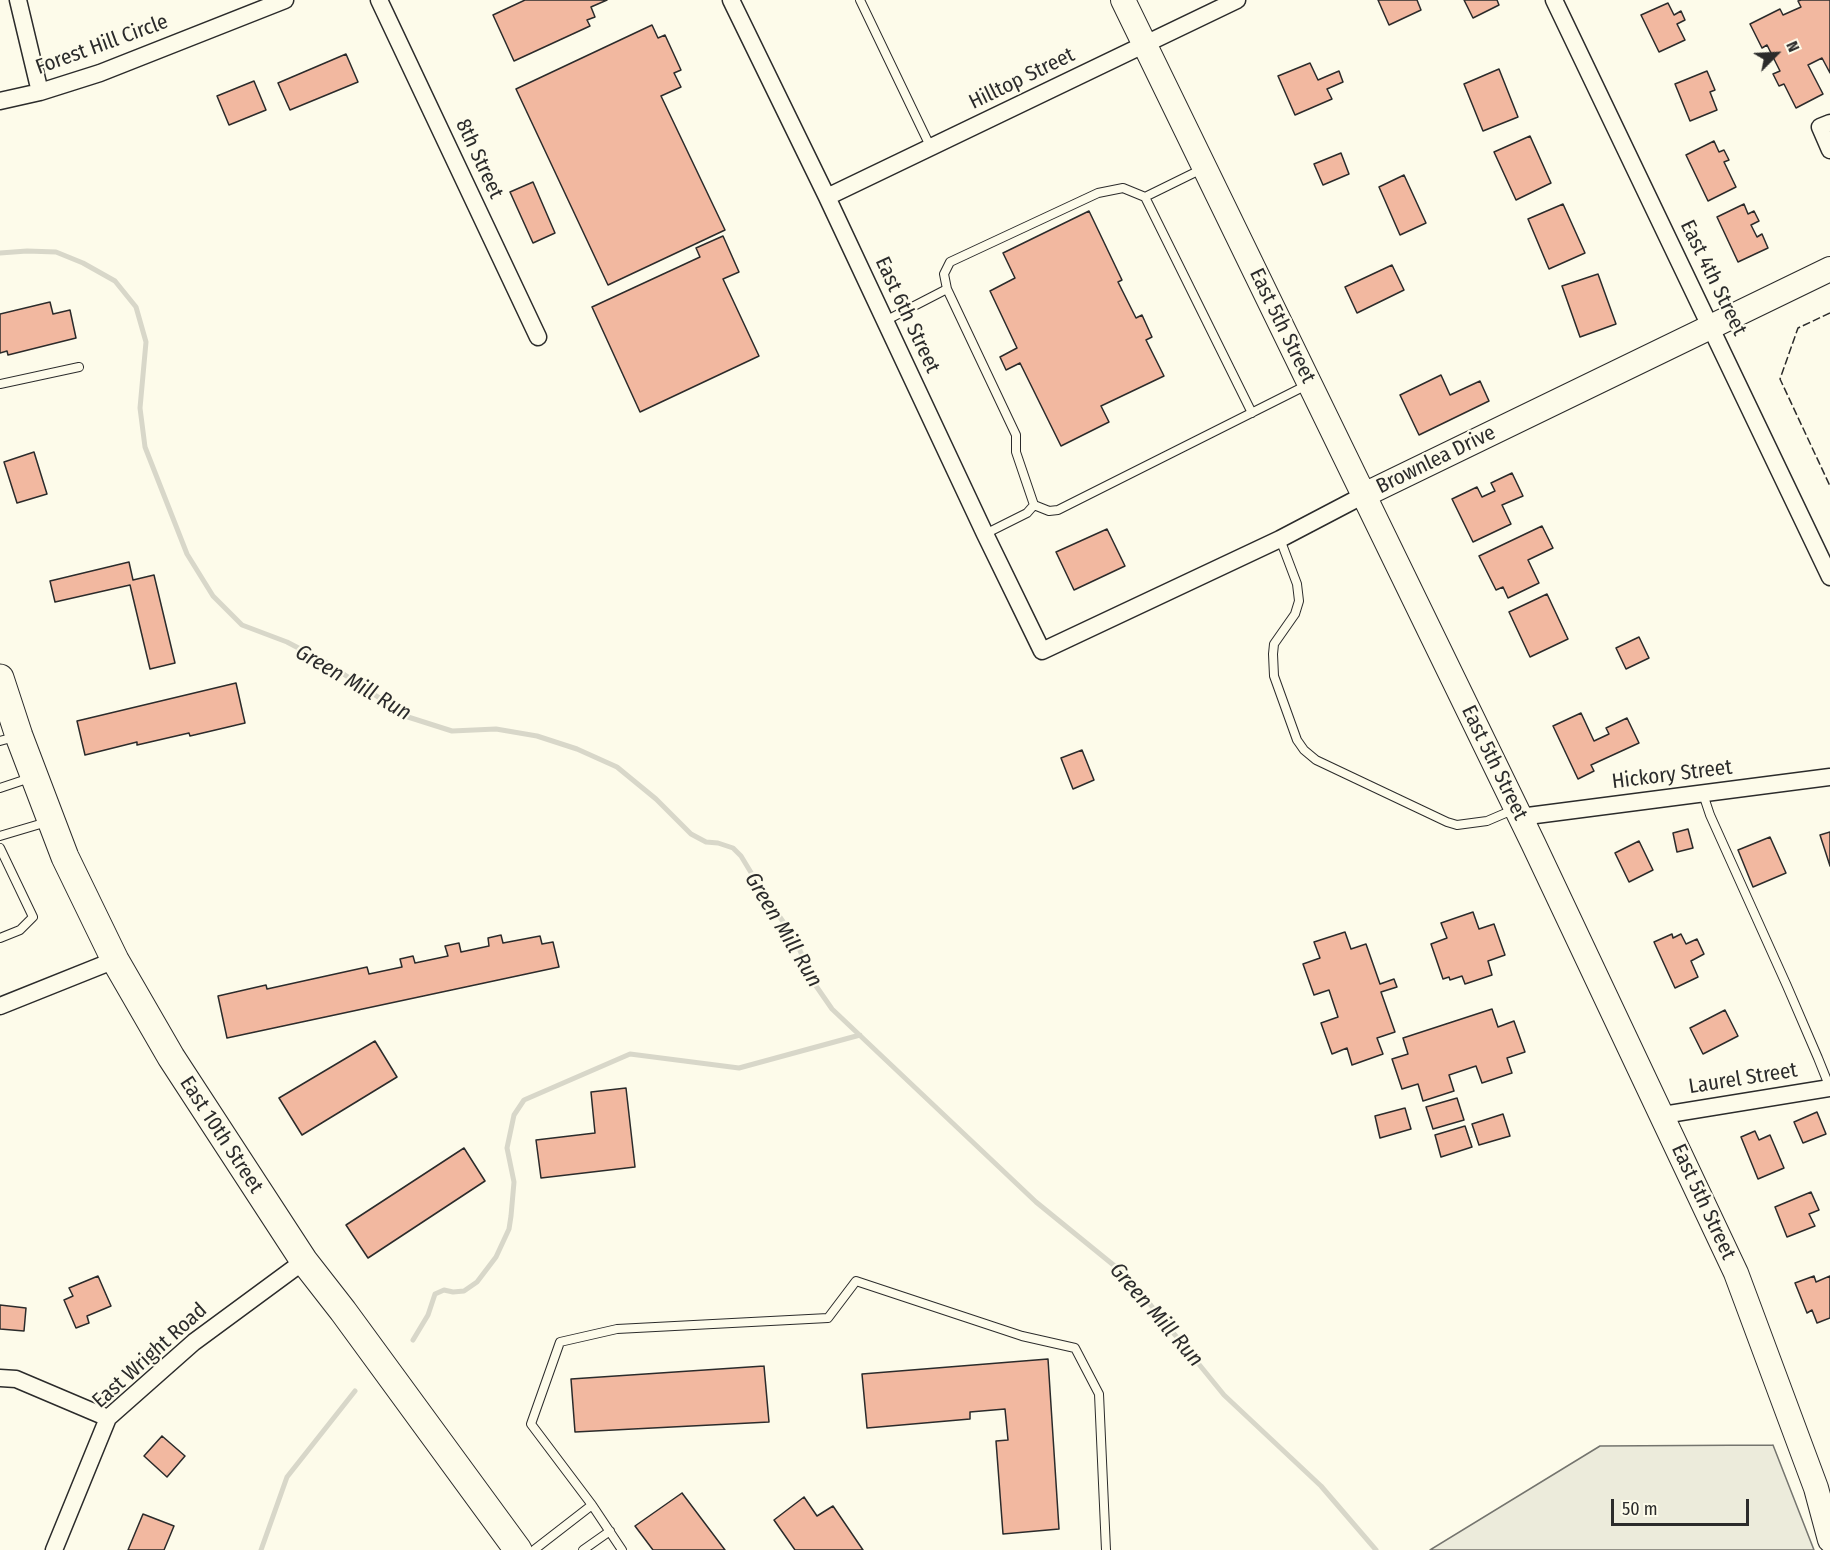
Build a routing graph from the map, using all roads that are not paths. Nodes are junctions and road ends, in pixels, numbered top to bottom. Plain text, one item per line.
1 (18, 0) edge
2 (285, 0) edge
3 (379, 0) edge
4 (860, 0) edge
5 (1124, 0) edge
6 (1237, 0) edge
7 (1554, 0) edge
8 (735, 2) edge
9 (1145, 45) junction
10 (40, 92) junction
11 (0, 101) edge
12 (1830, 123) edge
13 (931, 148) junction
14 (1830, 150) edge
15 (1205, 168) junction
16 (827, 197) junction
17 (1145, 197) junction
18 (1830, 269) edge
19 (947, 290) junction
20 (885, 321) junction
21 (1712, 328) junction
22 (538, 337) dead end
23 (79, 367) dead end
24 (0, 384) edge
25 (1310, 384) junction
26 (1252, 413) junction
27 (1364, 495) junction
28 (1034, 506) junction
29 (985, 534) junction
30 (1280, 539) junction
31 (1830, 577) edge
32 (1042, 651) joint
33 (0, 678) edge
34 (9, 738) edge
35 (34, 777) junction
36 (1830, 777) edge
37 (0, 788) edge
38 (1703, 794) junction
39 (1518, 813) junction
40 (50, 821) junction
41 (0, 836) edge
42 (0, 848) edge
43 (0, 938) edge
44 (115, 960) junction
45 (0, 1006) edge
46 (1830, 1088) edge
47 (1663, 1115) junction
48 (304, 1261) junction
49 (0, 1378) edge
50 (108, 1418) junction
51 (1823, 1487) edge
52 (592, 1505) junction
53 (610, 1531) junction
54 (1830, 1540) edge
55 (54, 1550) edge
56 (518, 1550) edge
57 (534, 1550) edge
58 (583, 1550) edge
59 (622, 1550) edge
60 (1106, 1550) edge

1 - 10 street
2 - 10 street, Forest Hill Circle
3 - 22 street, 8th Street
4 - 13 lane
5 - 9 main road, East 5th Street
6 - 9 street, Hilltop Street
7 - 21 street, East 4th Street
8 - 16 street, East 6th Street
9 - 13 street, Hilltop Street
9 - 15 main road, East 5th Street
10 - 11 street, Forest Hill Circle
12 - 14 street
13 - 16 street, Hilltop Street
15 - 17 lane
15 - 25 main road, East 5th Street
16 - 20 street, East 6th Street
17 - 19 lane
17 - 26 lane
18 - 21 main road, Brownlea Drive
19 - 20 lane
19 - 28 lane
20 - 29 street, East 6th Street
21 - 27 main road, Brownlea Drive
21 - 31 street, East 4th Street
23 - 24 lane
25 - 26 lane
25 - 27 main road, East 5th Street
26 - 28 lane
27 - 30 street, Brownlea Drive
27 - 39 main road, East 5th Street
28 - 29 lane
29 - 32 street, East 6th Street
30 - 32 street, Brownlea Drive
30 - 39 lane
33 - 34 main road, East 10th Street
34 - 35 main road, East 10th Street
35 - 37 lane
35 - 40 main road, East 10th Street
36 - 38 street, Hickory Street
38 - 39 street, Hickory Street
38 - 46 lane
39 - 47 main road, East 5th Street
40 - 41 lane
40 - 44 main road, East 10th Street
42 - 43 lane
44 - 45 street
44 - 48 main road, East 10th Street
46 - 47 street, Laurel Street
47 - 51 main road, East 5th Street
48 - 50 street, East Wright Road
48 - 56 main road, East 10th Street
49 - 50 street
50 - 55 street, East Wright Road
51 - 54 main road, East 5th Street
52 - 53 lane
52 - 57 lane
52 - 60 lane
53 - 58 lane
53 - 59 lane

